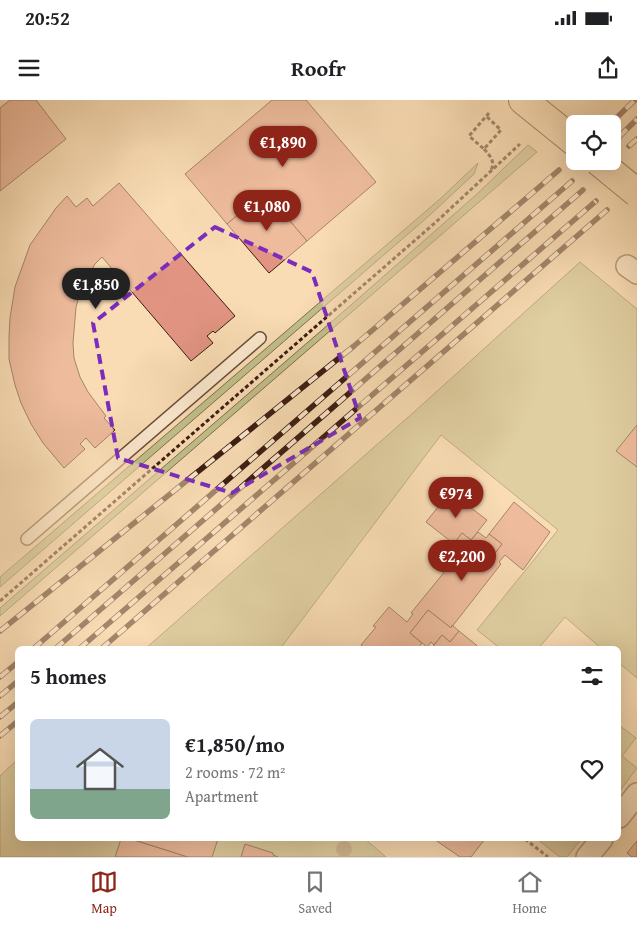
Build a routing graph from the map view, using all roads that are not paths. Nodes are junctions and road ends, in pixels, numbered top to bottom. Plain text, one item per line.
1 (523, 100) edge
2 (566, 135) edge
3 (609, 170) edge
4 (637, 193) edge
5 (260, 338) dead end
6 (26, 539) dead end
7 (637, 794) edge
8 (621, 814) edge
9 (600, 841) edge
10 (587, 857) edge

1 - 2 main road
3 - 4 main road, bridge
5 - 6 lane
7 - 8 street
9 - 10 street

